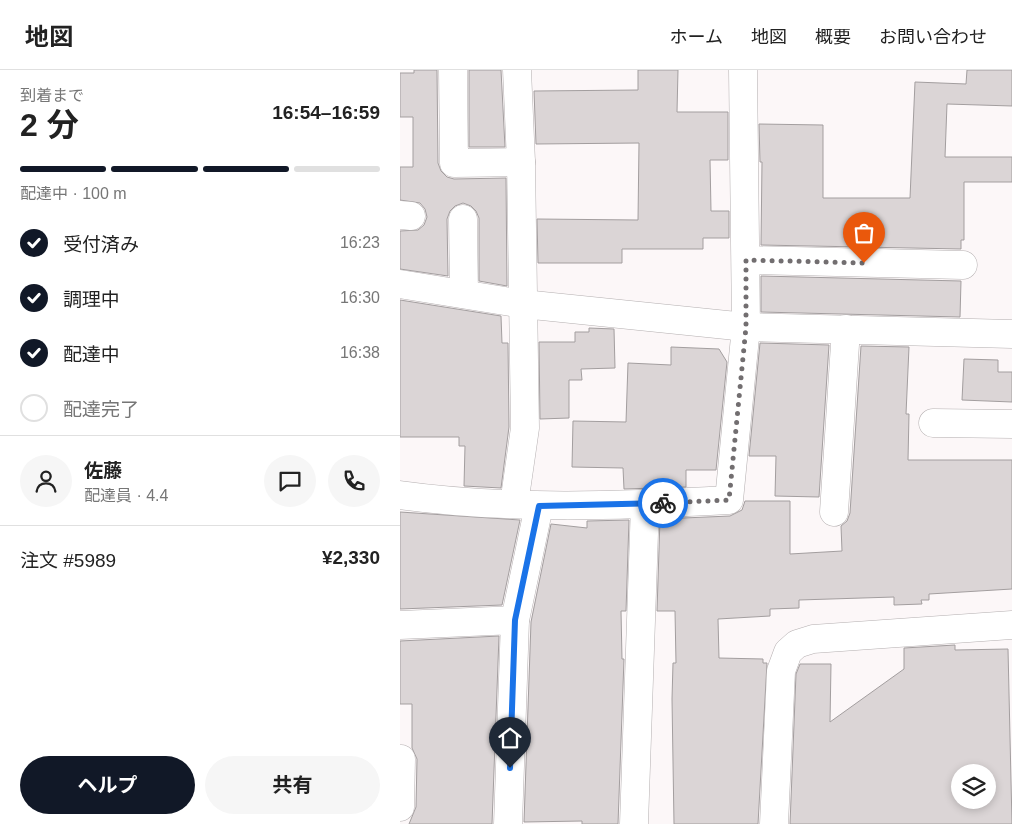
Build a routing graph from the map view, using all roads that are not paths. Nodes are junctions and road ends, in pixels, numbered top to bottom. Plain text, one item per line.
1 (453, 70) edge
2 (517, 70) edge
3 (743, 70) edge
4 (521, 162) junction
5 (463, 219) dead end
6 (746, 260) junction
7 (963, 265) dead end
8 (400, 284) edge
9 (464, 294) junction
10 (523, 304) junction
11 (746, 327) junction
12 (846, 329) junction
13 (1012, 334) edge
14 (933, 422) dead end
15 (1012, 424) edge
16 (400, 495) edge
17 (645, 504) junction
18 (527, 505) junction
19 (834, 512) dead end
20 (515, 620) junction
21 (400, 625) edge
22 (1012, 626) edge
23 (401, 759) edge
24 (400, 807) edge
25 (508, 824) edge
26 (634, 824) edge
27 (774, 824) edge

1 - 4 street
2 - 4 street
3 - 6 street
4 - 10 street
5 - 9 street
6 - 7 street
6 - 11 street
8 - 9 street
9 - 10 street
10 - 11 street
10 - 18 street
11 - 12 street
11 - 17 street
12 - 13 street
12 - 19 street
14 - 15 street
16 - 18 street
17 - 18 street
17 - 26 street
18 - 20 street
20 - 21 street
20 - 25 street
22 - 27 street
23 - 24 street

